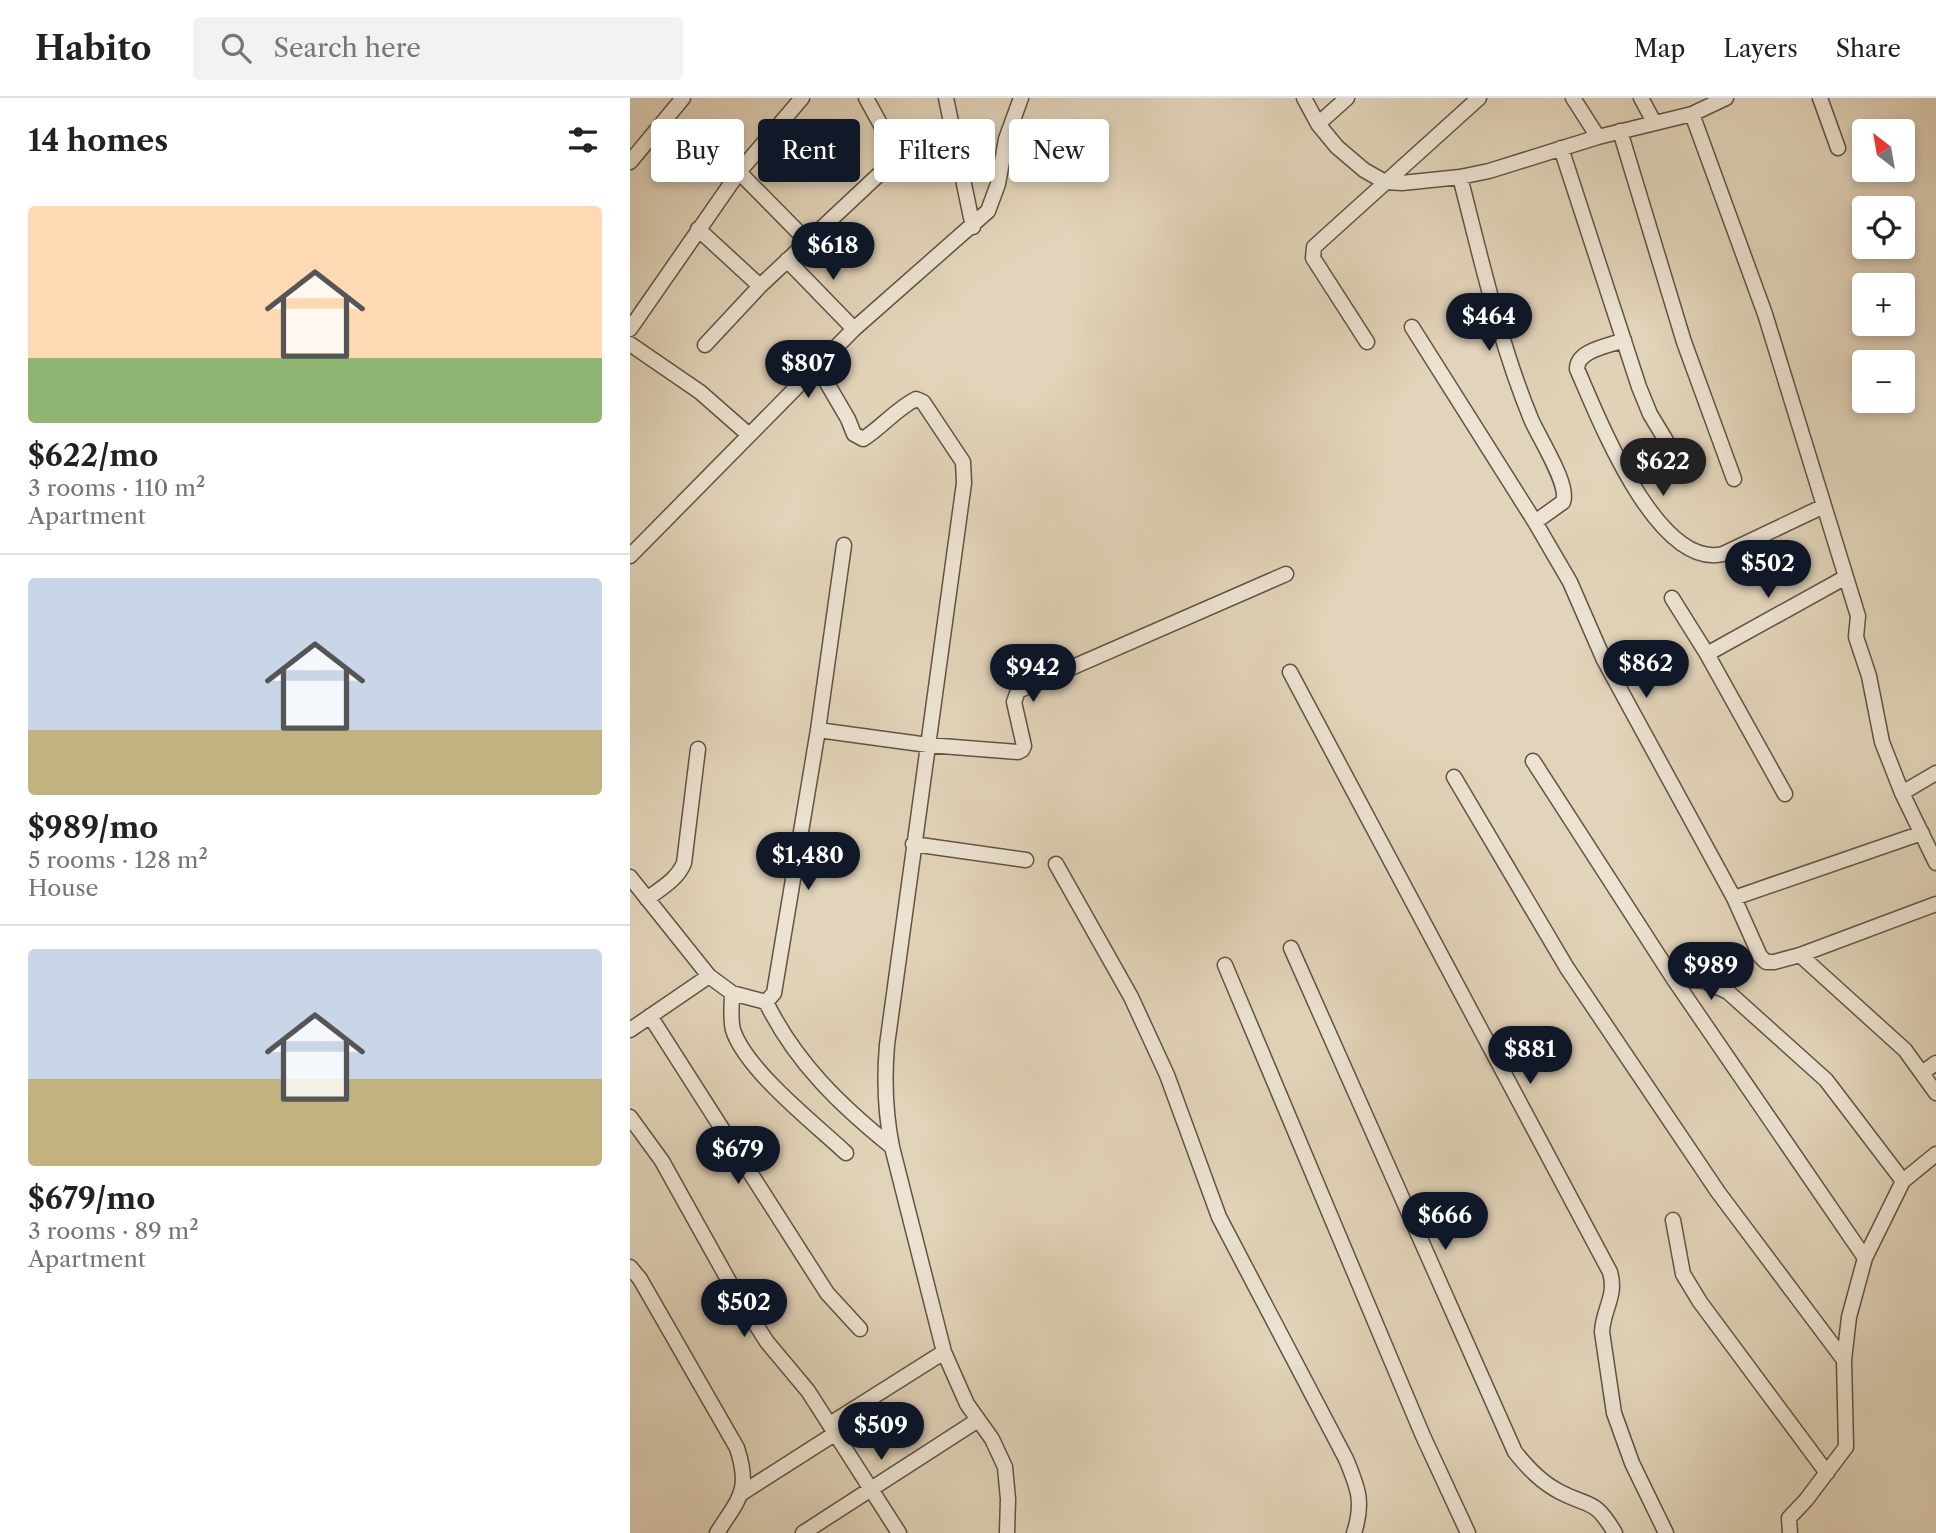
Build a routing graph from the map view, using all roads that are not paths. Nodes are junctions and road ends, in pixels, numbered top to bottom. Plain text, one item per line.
1 (662, 98) edge
2 (802, 98) edge
3 (866, 98) edge
4 (946, 98) edge
5 (1021, 98) edge
6 (1304, 98) edge
7 (1347, 98) edge
8 (1479, 98) edge
9 (1573, 98) edge
10 (1640, 98) edge
11 (1726, 98) edge
12 (1819, 98) edge
13 (678, 103) edge
14 (1692, 114) junction
15 (1654, 122) junction
16 (1318, 124) junction
17 (1620, 131) junction
18 (1598, 137) junction
19 (1561, 148) junction
20 (1838, 148) dead end
21 (630, 162) edge
22 (744, 166) edge
23 (744, 177) edge
24 (1460, 177) junction
25 (732, 182) edge
26 (1385, 182) junction
27 (973, 227) junction
28 (698, 229) junction
29 (807, 241) junction
30 (787, 260) junction
31 (760, 286) junction
32 (1412, 327) dead end
33 (630, 329) edge
34 (854, 329) junction
35 (1624, 340) junction
36 (1367, 342) dead end
37 (630, 344) edge
38 (705, 345) dead end
39 (817, 366) junction
40 (748, 435) junction
41 (1682, 467) dead end
42 (1734, 479) dead end
43 (1824, 506) junction
44 (1535, 522) junction
45 (845, 545) dead end
46 (630, 555) edge
47 (1286, 574) dead end
48 (1846, 577) junction
49 (1672, 598) dead end
50 (1707, 654) junction
51 (1290, 672) dead end
52 (818, 730) junction
53 (928, 745) junction
54 (698, 749) dead end
55 (1533, 761) dead end
56 (1936, 774) edge
57 (1454, 777) dead end
58 (1902, 793) junction
59 (1785, 794) dead end
60 (1927, 834) edge
61 (913, 844) junction
62 (1026, 860) dead end
63 (1936, 863) edge
64 (1056, 864) dead end
65 (630, 877) edge
66 (1734, 898) junction
67 (647, 899) junction
68 (1936, 904) edge
69 (1291, 948) dead end
70 (1800, 954) junction
71 (1225, 965) dead end
72 (709, 976) junction
73 (1673, 978) junction
74 (732, 993) junction
75 (766, 1002) junction
76 (650, 1016) junction
77 (630, 1030) edge
78 (1936, 1063) edge
79 (1922, 1073) junction
80 (1936, 1093) edge
81 (630, 1118) edge
82 (892, 1147) junction
83 (846, 1153) dead end
84 (1936, 1154) edge
85 (1903, 1181) junction
86 (1672, 1220) dead end
87 (1865, 1258) junction
88 (630, 1267) edge
89 (860, 1329) dead end
90 (944, 1352) junction
91 (1844, 1360) junction
92 (978, 1420) junction
93 (833, 1428) junction
94 (1827, 1473) junction
95 (871, 1489) junction
96 (742, 1493) junction
97 (722, 1530) edge
98 (803, 1533) edge
99 (899, 1533) edge
100 (1007, 1533) edge
101 (1354, 1533) edge
102 (1468, 1533) edge
103 (1615, 1533) edge
104 (1666, 1533) edge
105 (1790, 1533) edge

1 - 13 street
2 - 22 street
3 - 29 street
4 - 27 street
5 - 27 street
6 - 16 street
7 - 16 street
8 - 26 street
9 - 18 street
10 - 15 street
11 - 14 street
12 - 20 street
13 - 21 street
14 - 15 street
14 - 43 street
15 - 17 street
16 - 26 street
17 - 18 street
17 - 42 street
18 - 19 street
19 - 24 street
19 - 35 street
23 - 29 street
24 - 26 street
24 - 44 street
25 - 28 street
26 - 36 street
27 - 34 street
28 - 31 street
28 - 33 street
29 - 30 street
30 - 31 street
30 - 34 street
31 - 38 street
32 - 44 street
34 - 39 street
35 - 41 street
35 - 43 street
37 - 40 street
39 - 40 street
39 - 53 street
40 - 46 street
43 - 48 street
44 - 66 street
45 - 52 street
47 - 53 street
48 - 50 street
48 - 58 street
49 - 50 street
50 - 59 street
51 - 104 street
52 - 53 street
52 - 75 street
53 - 61 street
54 - 67 street
55 - 73 street
56 - 58 street
57 - 91 street
58 - 60 street
60 - 63 street
60 - 66 street
61 - 62 street
61 - 82 street
64 - 101 street
65 - 67 street
66 - 70 street
67 - 72 street
68 - 70 street
69 - 103 street
70 - 79 street
71 - 102 street
72 - 74 street
72 - 76 street
73 - 85 street
73 - 87 street
74 - 75 street
74 - 83 street
75 - 82 street
76 - 77 street
76 - 89 street
78 - 79 street
79 - 80 street
81 - 93 street
82 - 90 street
84 - 85 street
85 - 87 street
86 - 94 street
87 - 91 street
88 - 96 street
90 - 92 street
90 - 93 street
91 - 94 street
92 - 95 street
92 - 100 street
93 - 95 street
93 - 96 street
94 - 105 street
95 - 98 street
95 - 99 street
96 - 97 street

